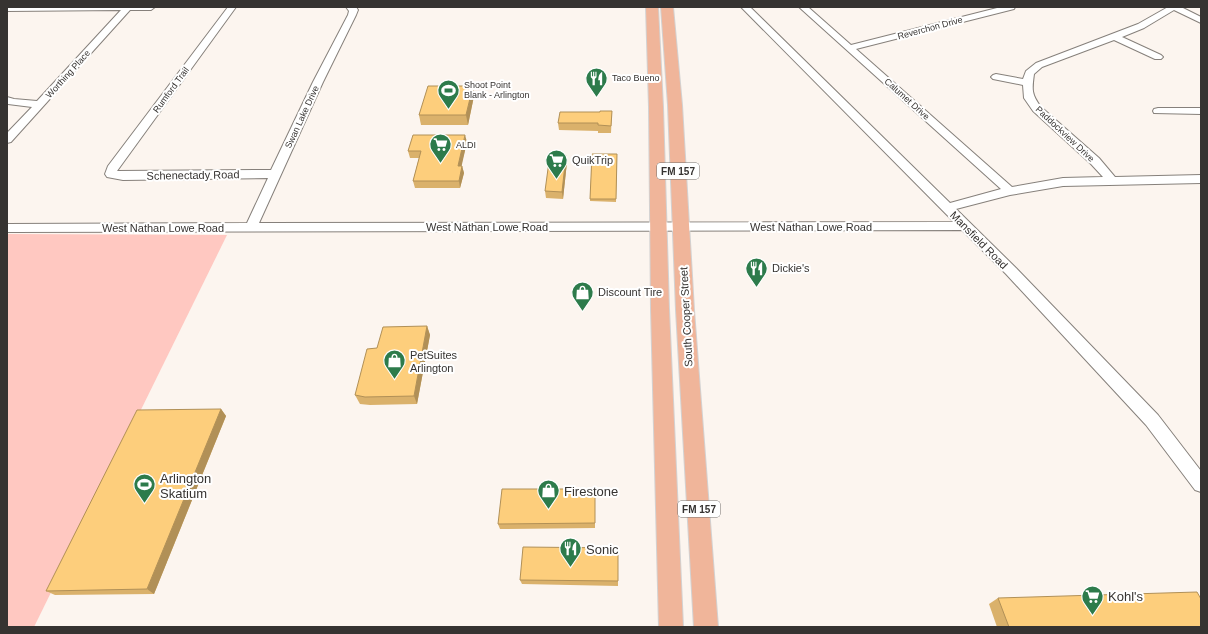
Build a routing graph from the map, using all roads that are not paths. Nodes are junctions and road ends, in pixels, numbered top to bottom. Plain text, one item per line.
1 (128, 7) edge
2 (151, 7) edge
3 (232, 7) edge
4 (351, 7) edge
5 (652, 7) edge
6 (667, 7) edge
7 (745, 7) edge
8 (803, 7) edge
9 (1011, 7) edge
10 (1174, 7) edge
11 (7, 8) edge
12 (1201, 20) edge
13 (1114, 37) junction
14 (849, 48) junction
15 (1158, 57) dead end
16 (654, 70) junction
17 (672, 70) junction
18 (996, 77) dead end
19 (1027, 83) junction
20 (7, 100) edge
21 (40, 104) junction
22 (1158, 111) dead end
23 (1201, 111) edge
24 (7, 140) edge
25 (111, 174) joint
26 (276, 174) junction
27 (1201, 179) edge
28 (1112, 181) junction
29 (1010, 192) junction
30 (947, 208) junction
31 (966, 226) junction
32 (250, 227) junction
33 (658, 227) junction
34 (680, 227) junction
35 (7, 228) edge
36 (1201, 484) edge
37 (671, 627) edge
38 (706, 627) edge

1 - 2 street
1 - 11 street
1 - 21 street, Worthing Place
3 - 25 street, Rumford Trail
4 - 26 street, Swan Lake Drive
5 - 16 main road, FM 157
6 - 17 main road, South Cooper Street / FM 157
7 - 30 street, Mansfield Road
8 - 14 street, Calumet Drive
9 - 14 street, Reverchon Drive
10 - 12 street
10 - 13 street
13 - 15 street
13 - 19 street
14 - 29 street, Calumet Drive
16 - 17 main road
16 - 33 main road, FM 157
17 - 34 main road, South Cooper Street / FM 157
18 - 19 street
19 - 28 street, Paddockview Drive
20 - 21 street
21 - 24 street, Worthing Place
22 - 23 street
25 - 26 street, Schenectady Road
26 - 32 street, Swan Lake Drive
27 - 28 street
28 - 29 street
29 - 30 street
30 - 31 street, Mansfield Road
31 - 34 street, West Nathan Lowe Road
31 - 36 street, Mansfield Road
32 - 33 street, West Nathan Lowe Road
32 - 35 street, West Nathan Lowe Road
33 - 34 street, West Nathan Lowe Road
33 - 37 main road, FM 157
34 - 38 main road, South Cooper Street / FM 157

